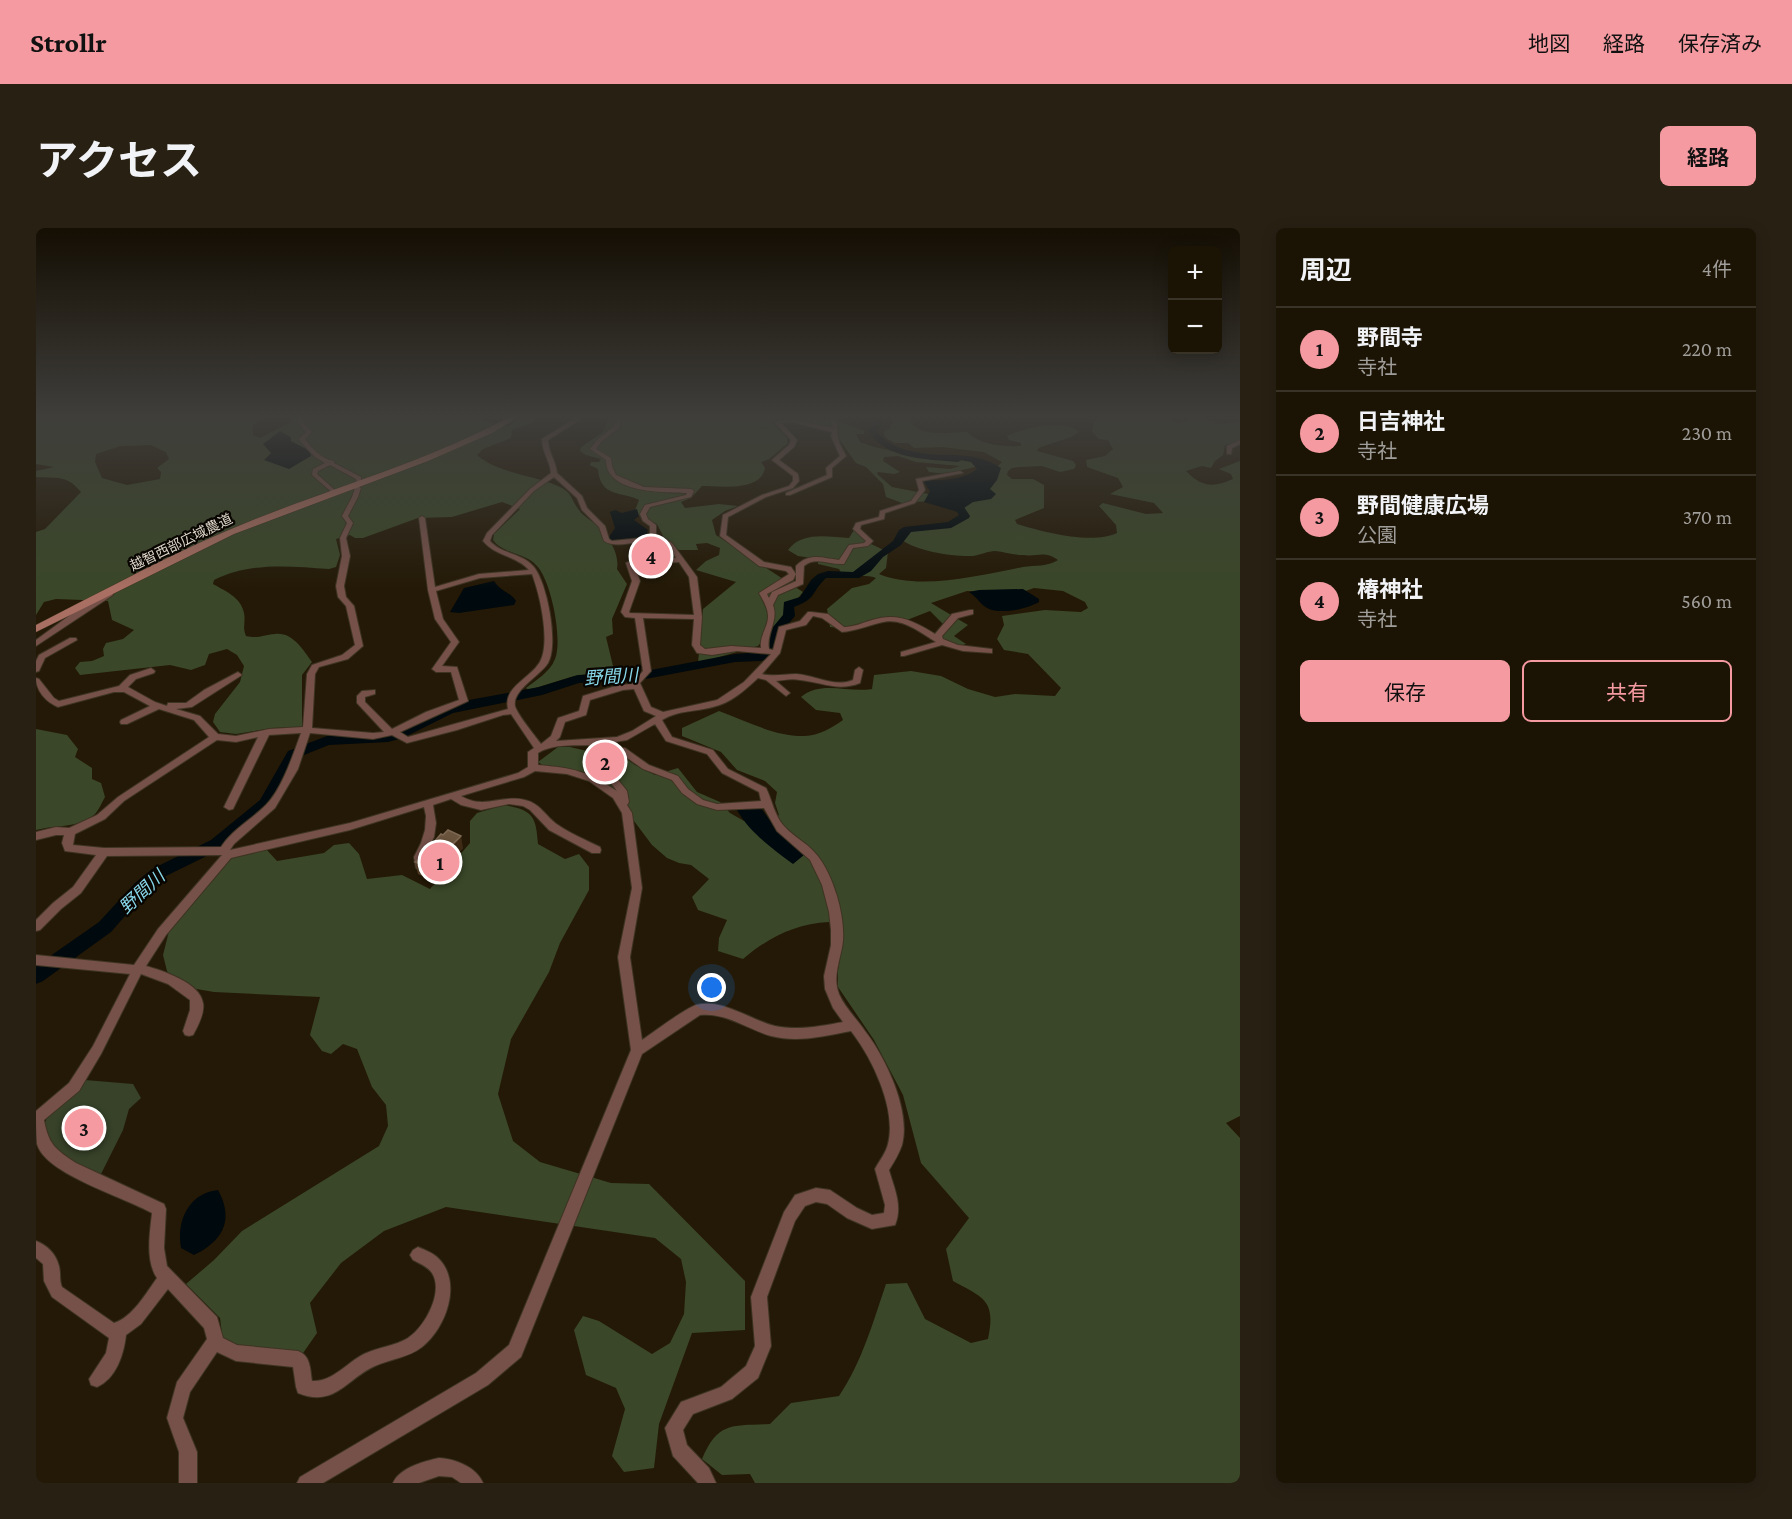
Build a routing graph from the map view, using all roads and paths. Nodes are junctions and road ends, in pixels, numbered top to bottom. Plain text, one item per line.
1 (314, 473) edge
2 (350, 473) edge
3 (389, 473) edge
4 (612, 473) edge
5 (793, 473) edge
6 (830, 473) edge
7 (960, 473) dead end
8 (554, 474) joint
9 (342, 490) junction
10 (748, 506) junction
11 (422, 518) dead end
12 (659, 539) junction
13 (680, 560) junction
14 (535, 572) junction
15 (432, 590) junction
16 (108, 592) junction
17 (769, 605) junction
18 (970, 612) dead end
19 (639, 616) junction
20 (698, 617) junction
21 (36, 629) edge
22 (73, 640) dead end
23 (941, 641) junction
24 (36, 644) edge
25 (765, 650) junction
26 (989, 651) dead end
27 (776, 653) junction
28 (904, 654) dead end
29 (36, 669) edge
30 (151, 670) dead end
31 (859, 670) dead end
32 (238, 675) dead end
33 (756, 675) junction
34 (770, 680) junction
35 (36, 681) edge
36 (637, 686) junction
37 (122, 688) junction
38 (372, 692) dead end
39 (786, 693) dead end
40 (160, 706) junction
41 (514, 711) junction
42 (660, 718) junction
43 (124, 722) dead end
44 (307, 730) junction
45 (392, 732) junction
46 (265, 733) junction
47 (215, 737) junction
48 (574, 744) junction
49 (541, 747) junction
50 (533, 768) junction
51 (609, 774) dead end
52 (451, 795) junction
53 (427, 802) junction
54 (767, 804) junction
55 (230, 807) dead end
56 (624, 809) junction
57 (70, 832) junction
58 (36, 836) edge
59 (596, 850) dead end
60 (104, 852) junction
61 (226, 853) junction
62 (421, 868) edge
63 (36, 927) edge
64 (36, 960) edge
65 (137, 969) junction
66 (853, 1025) junction
67 (189, 1031) dead end
68 (637, 1050) junction
69 (36, 1118) edge
70 (36, 1248) edge
71 (418, 1256) dead end
72 (167, 1277) junction
73 (118, 1331) junction
74 (214, 1342) junction
75 (97, 1378) dead end
76 (188, 1483) edge
77 (306, 1483) edge
78 (402, 1483) edge
79 (474, 1483) edge
80 (707, 1483) edge

1 - 9 street
2 - 44 street
3 - 9 street, 越智西部広域農道
4 - 12 street
5 - 10 street
6 - 10 street
7 - 17 street
8 - 12 street
8 - 14 street
9 - 16 street, 越智西部広域農道
10 - 17 street
11 - 15 street
12 - 13 street
13 - 19 street
13 - 20 street
14 - 15 street
14 - 41 street
15 - 45 street
16 - 21 street, 越智西部広域農道
16 - 24 street
17 - 25 street
18 - 23 street
19 - 20 street
19 - 36 street
20 - 25 street
22 - 29 street
23 - 26 street
23 - 27 street
23 - 28 street
25 - 27 street
27 - 33 street
30 - 37 street
31 - 34 street
32 - 40 street
33 - 34 street
33 - 42 street
34 - 39 street
35 - 37 street
36 - 42 street
36 - 49 street
37 - 40 street
38 - 45 street
40 - 43 street
40 - 47 street
41 - 45 street
41 - 49 street
42 - 48 street
42 - 54 street
44 - 45 street
44 - 46 street
44 - 61 street
46 - 47 street
46 - 55 street
47 - 57 street
48 - 49 street
48 - 54 street
49 - 50 street
50 - 52 street
50 - 56 street
51 - 56 street
52 - 53 street
52 - 59 street
53 - 61 street
53 - 62 street
54 - 66 street
56 - 68 street
57 - 58 street
57 - 60 street
60 - 61 street
60 - 63 street
61 - 65 street
64 - 65 street
65 - 67 street
65 - 69 street
66 - 68 street
66 - 80 street
68 - 77 street
69 - 72 street
70 - 73 street
71 - 74 street
72 - 73 street
72 - 74 street
73 - 75 street
74 - 76 street
78 - 79 street

